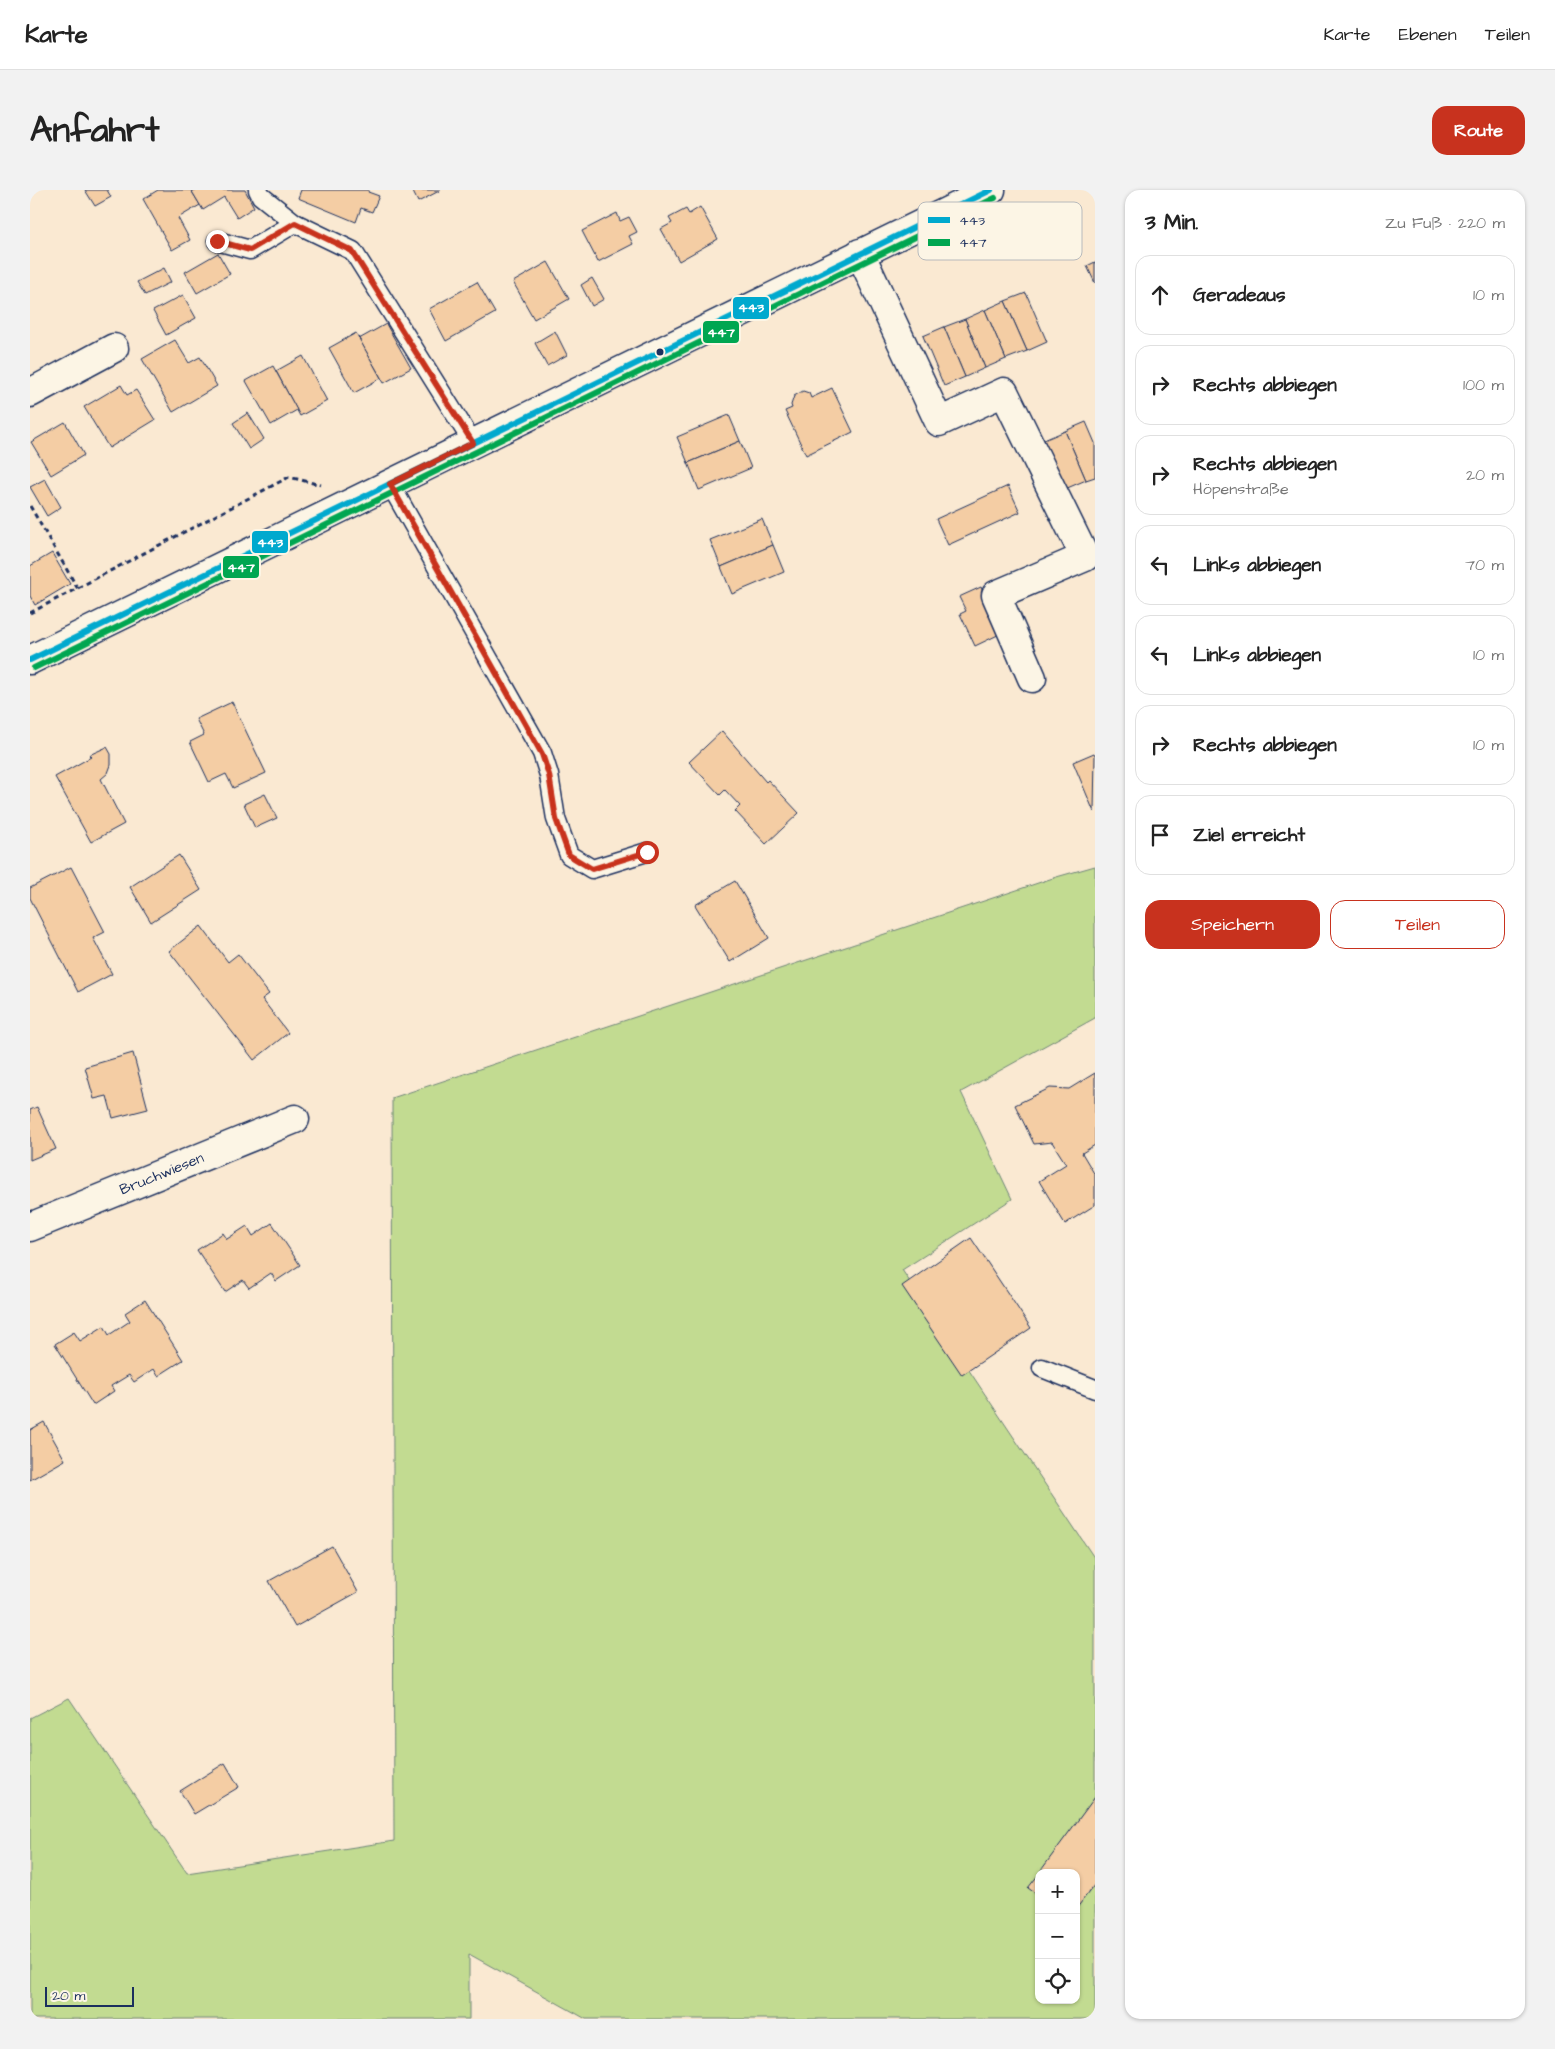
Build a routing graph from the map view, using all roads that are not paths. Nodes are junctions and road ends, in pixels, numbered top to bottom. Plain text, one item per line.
1 (258, 190) edge
2 (991, 190) edge
3 (966, 202) edge
4 (295, 223) junction
5 (918, 225) edge
6 (217, 241) dead end
7 (860, 253) junction
8 (114, 348) dead end
9 (30, 393) edge
10 (473, 443) junction
11 (390, 484) junction
12 (30, 660) edge
13 (1032, 678) dead end
14 (647, 852) dead end
15 (295, 1119) dead end
16 (30, 1227) edge
17 (1042, 1368) dead end
18 (1095, 1390) edge

1 - 4 lane
2 - 3 main road
4 - 6 lane
4 - 10 lane
5 - 7 main road
7 - 10 main road
7 - 13 main road
8 - 9 main road
10 - 11 main road
11 - 12 main road
11 - 14 lane
15 - 16 main road, Bruchwiesen
17 - 18 lane

